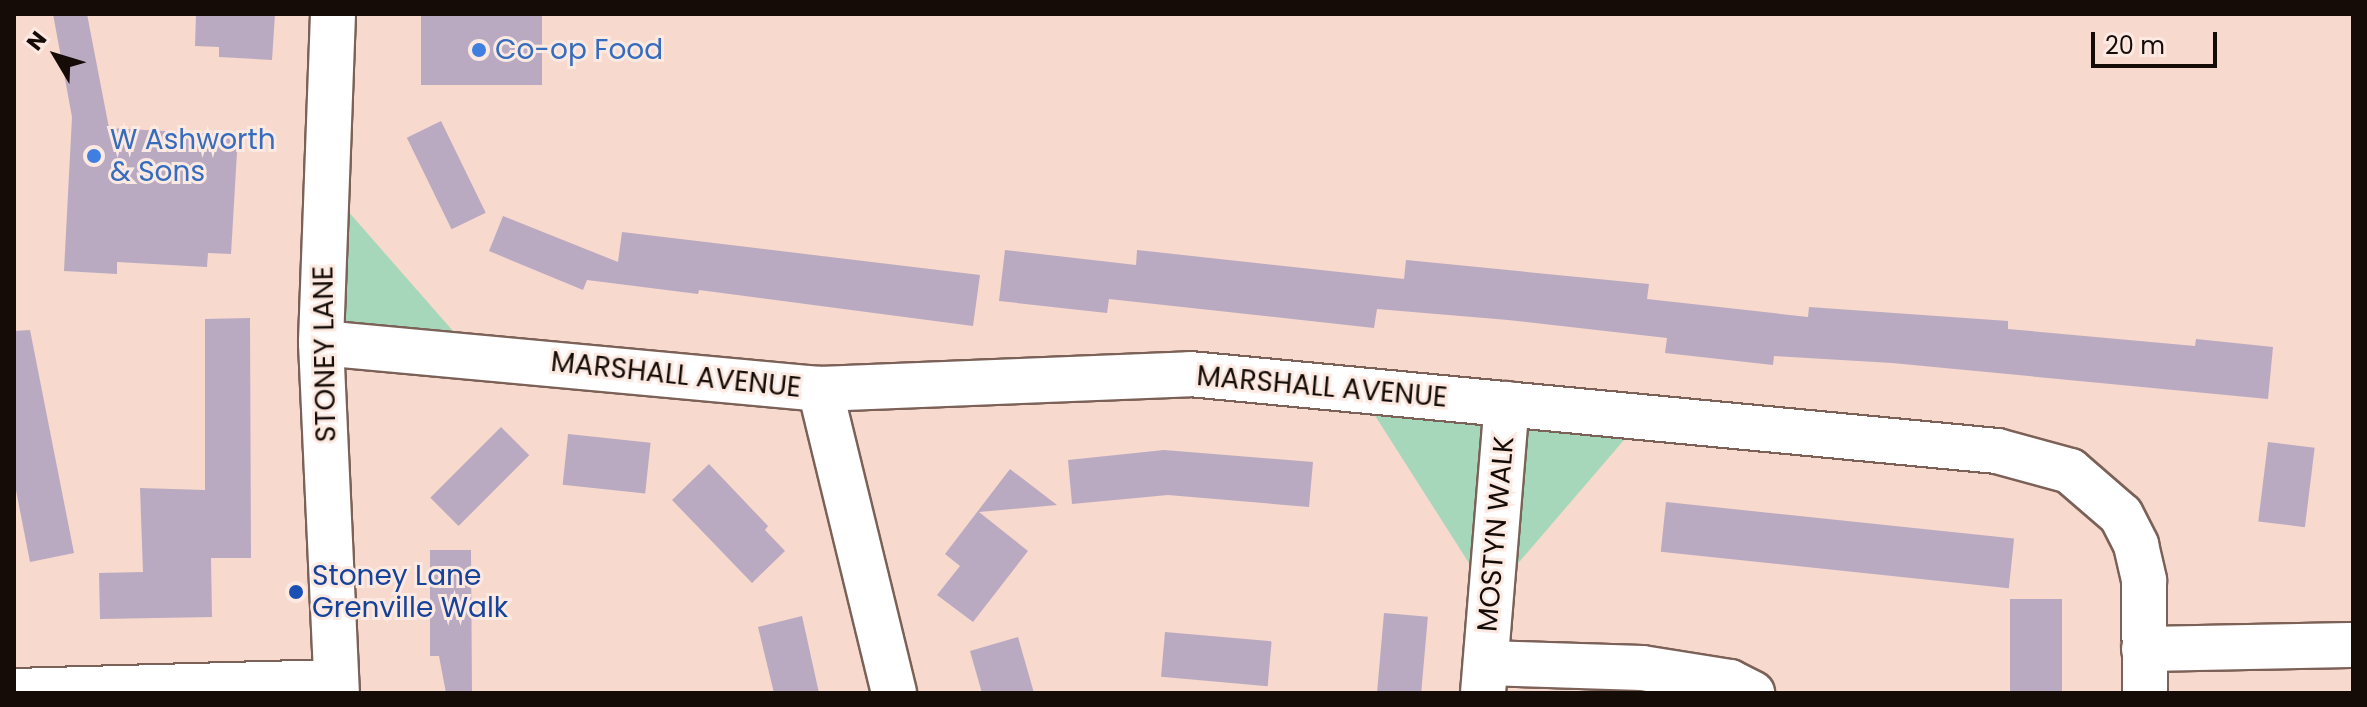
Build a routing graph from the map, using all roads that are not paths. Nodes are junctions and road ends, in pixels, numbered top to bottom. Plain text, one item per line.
1 (333, 14) edge
2 (321, 343) junction
3 (820, 389) junction
4 (1507, 404) junction
5 (2353, 645) edge
6 (2144, 649) junction
7 (1484, 678) edge
8 (337, 687) edge
9 (14, 691) edge
10 (894, 693) edge
11 (1752, 693) edge
12 (2145, 693) edge

1 - 2 street, STONEY LANE
2 - 3 street, MARSHALL AVENUE
2 - 8 street, STONEY LANE
3 - 4 street, MARSHALL AVENUE
3 - 10 street
4 - 6 street, MARSHALL AVENUE
4 - 7 street, MOSTYN WALK
5 - 6 street
6 - 12 street, MARSHALL AVENUE
7 - 11 street, MOSTYN WALK
8 - 9 street

